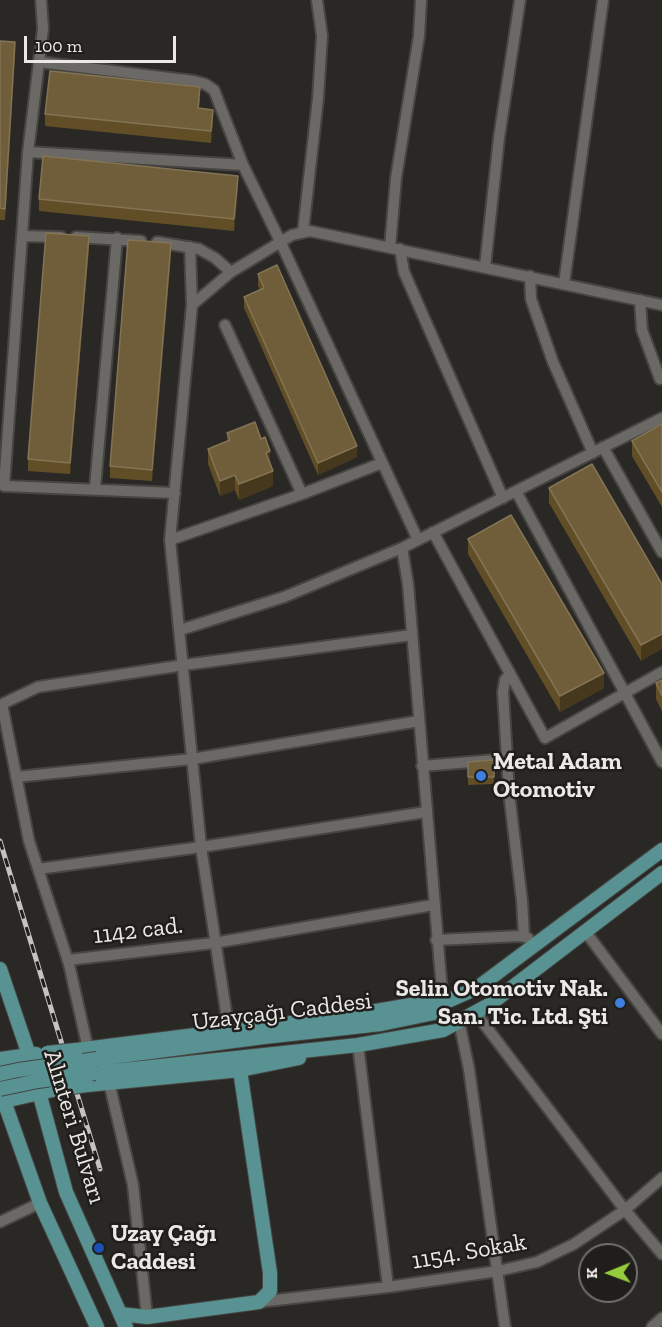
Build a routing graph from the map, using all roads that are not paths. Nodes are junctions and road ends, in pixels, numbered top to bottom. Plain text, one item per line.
1 (41, 0) edge
2 (317, 0) edge
3 (421, 0) edge
4 (520, 0) edge
5 (603, 0) edge
6 (39, 62) junction
7 (28, 152) junction
8 (243, 165) junction
9 (303, 231) junction
10 (22, 236) junction
11 (117, 238) junction
12 (280, 241) junction
13 (190, 247) junction
14 (395, 248) junction
15 (484, 267) junction
16 (231, 272) junction
17 (530, 276) junction
18 (564, 284) junction
19 (640, 300) junction
20 (192, 305) junction
21 (662, 305) edge
22 (225, 325) dead end
23 (660, 379) dead end
24 (662, 418) edge
25 (598, 450) junction
26 (382, 463) junction
27 (95, 488) junction
28 (516, 491) junction
29 (175, 493) junction
30 (302, 494) junction
31 (502, 498) junction
32 (433, 532) junction
33 (170, 540) junction
34 (418, 540) junction
35 (402, 548) junction
36 (662, 552) edge
37 (180, 630) junction
38 (412, 636) junction
39 (184, 665) junction
40 (662, 672) edge
41 (510, 674) junction
42 (624, 693) junction
43 (419, 721) junction
44 (192, 759) junction
45 (507, 759) junction
46 (662, 762) edge
47 (422, 766) junction
48 (16, 777) junction
49 (426, 812) junction
50 (201, 847) junction
51 (662, 850) edge
52 (38, 869) junction
53 (662, 873) edge
54 (433, 905) junction
55 (585, 932) junction
56 (436, 940) junction
57 (529, 941) junction
58 (214, 943) junction
59 (68, 960) junction
60 (0, 969) edge
61 (443, 1003) junction
62 (475, 1012) junction
63 (459, 1021) junction
64 (228, 1031) junction
65 (662, 1034) edge
66 (358, 1045) junction
67 (87, 1052) junction
68 (29, 1054) junction
69 (0, 1059) edge
70 (240, 1070) junction
71 (0, 1074) edge
72 (109, 1082) junction
73 (0, 1085) edge
74 (38, 1093) junction
75 (1, 1097) edge
76 (662, 1178) edge
77 (40, 1203) junction
78 (625, 1210) junction
79 (0, 1222) edge
80 (662, 1254) edge
81 (498, 1271) junction
82 (388, 1287) junction
83 (259, 1302) junction
84 (147, 1317) junction
85 (662, 1318) edge
86 (123, 1320) edge
87 (96, 1327) edge
88 (134, 1327) edge
89 (505, 1327) edge
90 (652, 1327) edge

1 - 6 street
2 - 9 street
3 - 14 street
4 - 15 street
5 - 18 street
6 - 7 street
6 - 8 street
7 - 8 street
7 - 10 street
8 - 12 street
9 - 12 street
9 - 14 street
10 - 11 street
10 - 27 street
11 - 13 street
11 - 27 street
12 - 16 street
12 - 26 street
13 - 16 street
13 - 20 street
14 - 15 street
14 - 31 street
15 - 17 street
16 - 20 street
17 - 18 street
17 - 25 street
18 - 19 street
19 - 21 street
19 - 23 street
20 - 29 street
22 - 30 street
24 - 25 street
25 - 28 street
25 - 36 street
26 - 30 street
26 - 34 street
27 - 29 street
28 - 31 street
28 - 42 street
29 - 33 street
30 - 33 street
31 - 32 street
32 - 34 street
32 - 41 street
33 - 37 street
34 - 35 street
35 - 37 street
35 - 38 street
37 - 39 street
38 - 39 street
38 - 43 street
39 - 44 street
39 - 48 street
40 - 42 street
41 - 42 street
41 - 45 street
42 - 46 street
43 - 44 street
43 - 47 street
44 - 48 street
44 - 50 street
45 - 47 street
45 - 57 street
47 - 49 street
48 - 52 street
49 - 50 street
49 - 54 street
50 - 52 street
50 - 58 street
51 - 57 main road, Uzayçağı Caddesi
52 - 59 street
53 - 55 main road, Uzayçağı Caddesi
54 - 56 street
54 - 58 street, 1142 cad.
55 - 62 main road, Uzayçağı Caddesi
55 - 65 street
56 - 57 street
56 - 61 street
57 - 61 main road, Uzayçağı Caddesi
58 - 59 street, 1142 cad.
58 - 64 street
59 - 67 street
60 - 68 main road, Alınteri Bulvarı
61 - 64 main road
61 - 67 main road, Uzayçağı Caddesi
62 - 63 main road, Uzayçağı Caddesi
62 - 78 street
63 - 66 main road, Uzayçağı Caddesi
63 - 81 street
64 - 67 main road
66 - 70 main road
66 - 75 main road, Uzayçağı Caddesi, bridge
66 - 82 street
67 - 68 main road, bridge
67 - 71 main road, Uzayçağı Caddesi, bridge
68 - 69 main road
68 - 74 main road, Alınteri Bulvarı
70 - 72 main road
70 - 83 main road
72 - 74 main road, bridge
72 - 84 street
73 - 75 main road
74 - 75 main road
74 - 86 main road, Alınteri Bulvarı
75 - 77 main road
76 - 78 street, 1154. Sokak
77 - 79 street
77 - 87 main road
78 - 80 street
78 - 81 street, 1154. Sokak
81 - 82 street, 1154. Sokak
81 - 89 street
82 - 83 street, 1154. Sokak
83 - 84 main road
84 - 86 main road
84 - 88 main road
85 - 90 street

